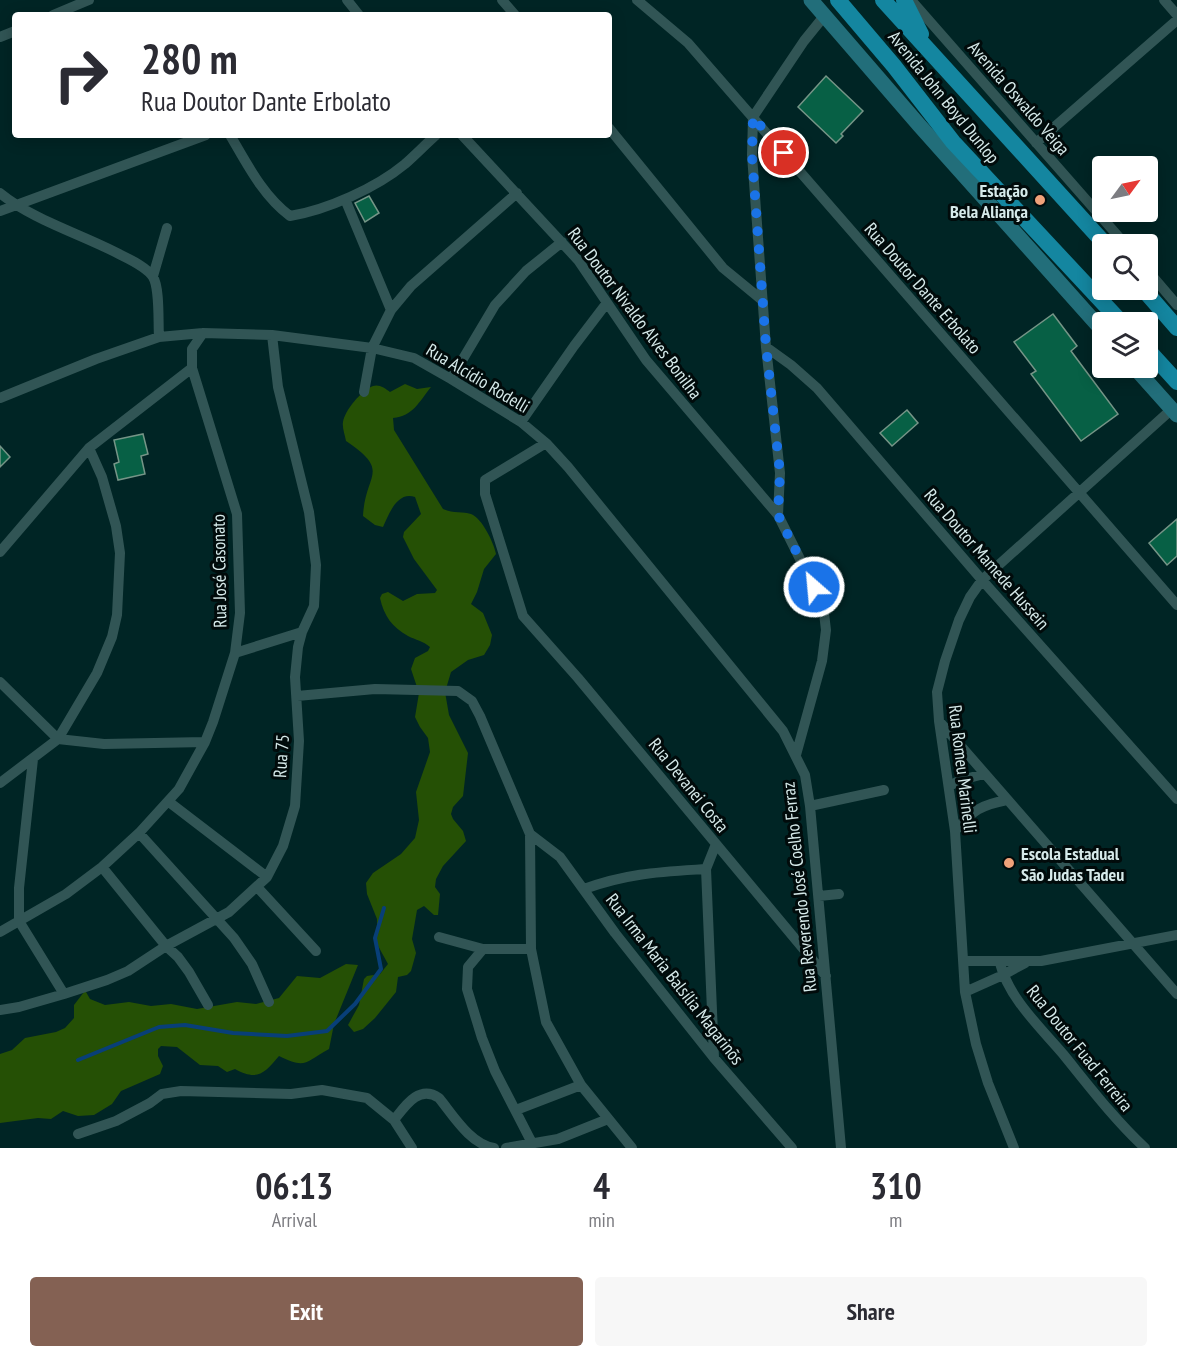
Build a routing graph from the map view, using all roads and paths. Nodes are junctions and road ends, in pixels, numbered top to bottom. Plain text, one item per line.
1 (89, 0) edge
2 (347, 0) edge
3 (502, 0) edge
4 (637, 0) edge
5 (811, 0) edge
6 (838, 0) edge
7 (883, 0) edge
8 (904, 0) edge
9 (911, 0) edge
10 (1164, 0) edge
11 (60, 12) edge
12 (357, 12) edge
13 (512, 12) edge
14 (825, 15) junction
15 (1177, 15) edge
16 (1177, 20) edge
17 (928, 48) junction
18 (753, 117) junction
19 (612, 132) edge
20 (198, 138) edge
21 (232, 138) edge
22 (433, 138) edge
23 (465, 138) edge
24 (1036, 142) junction
25 (0, 193) edge
26 (517, 193) junction
27 (345, 199) junction
28 (15, 205) junction
29 (0, 211) edge
30 (167, 228) dead end
31 (1096, 234) edge
32 (1116, 234) edge
33 (562, 242) junction
34 (153, 276) junction
35 (1158, 283) edge
36 (1153, 300) edge
37 (763, 301) junction
38 (606, 304) junction
39 (1177, 305) edge
40 (392, 310) junction
41 (1112, 312) edge
42 (1092, 319) edge
43 (1177, 328) edge
44 (203, 333) junction
45 (272, 335) junction
46 (159, 337) junction
47 (766, 346) junction
48 (372, 348) junction
49 (1158, 361) edge
50 (192, 368) junction
51 (1144, 378) edge
52 (451, 379) junction
53 (1177, 381) edge
54 (364, 392) dead end
55 (0, 398) edge
56 (1174, 412) edge
57 (521, 422) junction
58 (546, 443) junction
59 (89, 448) junction
60 (1078, 493) junction
61 (778, 515) junction
62 (0, 552) edge
63 (982, 580) junction
64 (1177, 605) edge
65 (302, 632) junction
66 (235, 653) junction
67 (0, 682) edge
68 (297, 696) junction
69 (939, 721) junction
70 (58, 740) junction
71 (206, 742) junction
72 (796, 755) junction
73 (33, 759) junction
74 (984, 774) junction
75 (0, 783) edge
76 (949, 786) junction
77 (884, 790) dead end
78 (1177, 799) edge
79 (1007, 800) junction
80 (169, 802) junction
81 (810, 806) junction
82 (955, 831) junction
83 (139, 833) junction
84 (530, 834) junction
85 (716, 844) junction
86 (102, 867) junction
87 (706, 869) junction
88 (267, 877) junction
89 (257, 887) junction
90 (584, 889) junction
91 (839, 894) dead end
92 (819, 896) junction
93 (218, 919) junction
94 (19, 921) junction
95 (0, 932) edge
96 (1177, 935) edge
97 (439, 937) dead end
98 (1133, 943) junction
99 (166, 946) junction
100 (483, 949) junction
101 (531, 949) junction
102 (316, 951) dead end
103 (963, 961) junction
104 (1028, 962) junction
105 (1000, 963) junction
106 (1003, 975) junction
107 (827, 976) junction
108 (966, 992) junction
109 (64, 994) junction
110 (1177, 994) edge
111 (269, 1002) dead end
112 (208, 1005) dead end
113 (0, 1010) edge
114 (714, 1058) junction
115 (581, 1085) junction
116 (516, 1110) junction
117 (608, 1119) junction
118 (394, 1120) junction
119 (78, 1134) dead end
120 (532, 1143) junction
121 (559, 1144) edge
122 (412, 1148) edge
123 (494, 1148) edge
124 (506, 1148) edge
125 (632, 1148) edge
126 (792, 1148) edge
127 (842, 1148) edge
128 (1014, 1148) edge
129 (1145, 1148) edge

1 - 11 street
2 - 12 street
3 - 13 street
4 - 18 street, Rua Doutor Dante Erbolato
5 - 14 main road
6 - 41 main road, Avenida John Boyd Dunlop
7 - 17 main road, Avenida John Boyd Dunlop
8 - 17 main road
9 - 24 street, Avenida Oswaldo Veiga
10 - 15 street
14 - 18 street
14 - 42 main road
16 - 24 street
17 - 31 main road, Avenida John Boyd Dunlop
18 - 37 street, Rua Reverendo José Coelho Ferraz
18 - 60 street, Rua Doutor Dante Erbolato
19 - 37 street
20 - 28 street
21 - 27 street
22 - 27 street
23 - 26 street, Rua Doutor Nivaldo Alves Bonilha
24 - 32 street, Avenida Oswaldo Veiga
25 - 28 street
26 - 33 street, Rua Doutor Nivaldo Alves Bonilha
26 - 40 street
27 - 40 street
28 - 29 street
28 - 34 street
30 - 34 street
33 - 38 street, Rua Doutor Nivaldo Alves Bonilha
33 - 52 street
34 - 46 street
35 - 39 street
36 - 43 main road
37 - 47 street, Rua Reverendo José Coelho Ferraz
38 - 57 street
38 - 61 street, Rua Doutor Nivaldo Alves Bonilha
40 - 48 street
44 - 45 street, Rua Alcídio Rodelli
44 - 46 street, Rua Alcídio Rodelli
44 - 50 street
45 - 48 street, Rua Alcídio Rodelli
45 - 65 street, Rua 75
46 - 55 street, Rua Alcídio Rodelli
47 - 61 street, Rua Reverendo José Coelho Ferraz
47 - 63 street, Rua Doutor Mamede Hussein
48 - 52 street, Rua Alcídio Rodelli
48 - 54 street
49 - 53 main road
50 - 59 street
50 - 66 street, Rua José Casonato
51 - 56 main road
52 - 57 street, Rua Alcídio Rodelli
56 - 60 street, Rua Romeu Marinelli
57 - 58 street, Rua Alcídio Rodelli
58 - 72 street, Rua Alcídio Rodelli
58 - 85 street, Rua Devanei Costa
59 - 62 street
59 - 70 street
60 - 63 street, Rua Romeu Marinelli
60 - 64 street, Rua Doutor Dante Erbolato
61 - 72 street, Rua Reverendo José Coelho Ferraz
63 - 69 street, Rua Romeu Marinelli
63 - 78 street, Rua Doutor Mamede Hussein
65 - 66 street
65 - 68 street, Rua 75
66 - 71 street, Rua José Casonato
67 - 70 street
68 - 84 street
68 - 88 street, Rua 75
69 - 74 street
69 - 76 street, Rua Romeu Marinelli
70 - 71 street
70 - 73 street
71 - 80 street, Rua José Casonato
72 - 81 street, Rua Reverendo José Coelho Ferraz
73 - 75 street
73 - 94 street
74 - 76 street
74 - 79 street
76 - 82 street, Rua Romeu Marinelli
77 - 81 street
79 - 82 street
79 - 98 street
80 - 83 street, Rua José Casonato
80 - 88 street
81 - 92 street, Rua Reverendo José Coelho Ferraz
82 - 103 street, Rua Romeu Marinelli
83 - 86 street, Rua José Casonato
83 - 93 street
84 - 90 street, Rua Irma Maria Balsília Magarinõs
84 - 101 street
85 - 87 street
85 - 107 street, Rua Devanei Costa
86 - 94 street, Rua José Casonato
86 - 99 street
87 - 90 street
87 - 114 street
88 - 89 street, Rua 75
89 - 93 street, Rua 75
89 - 102 street
90 - 114 street, Rua Irma Maria Balsília Magarinõs
91 - 92 street
92 - 107 street, Rua Reverendo José Coelho Ferraz
93 - 99 street, Rua 75
93 - 111 street
94 - 95 street, Rua José Casonato
94 - 109 street
96 - 98 street
97 - 100 street
98 - 104 street
98 - 110 street
99 - 109 street, Rua 75
99 - 112 street
100 - 101 street
100 - 116 street
101 - 115 street
103 - 105 street
103 - 108 street, Rua Romeu Marinelli
104 - 105 street
104 - 106 street
105 - 106 street, Rua Doutor Fuad Ferreira
106 - 108 street
106 - 129 street, Rua Doutor Fuad Ferreira
107 - 127 street, Rua Reverendo José Coelho Ferraz
108 - 128 street, Rua Romeu Marinelli
109 - 113 street, Rua 75
114 - 126 street, Rua Irma Maria Balsília Magarinõs
115 - 116 street
115 - 117 street
116 - 120 street
117 - 121 street
117 - 125 street
118 - 119 street
118 - 122 street
118 - 123 street
120 - 121 street
120 - 124 street

